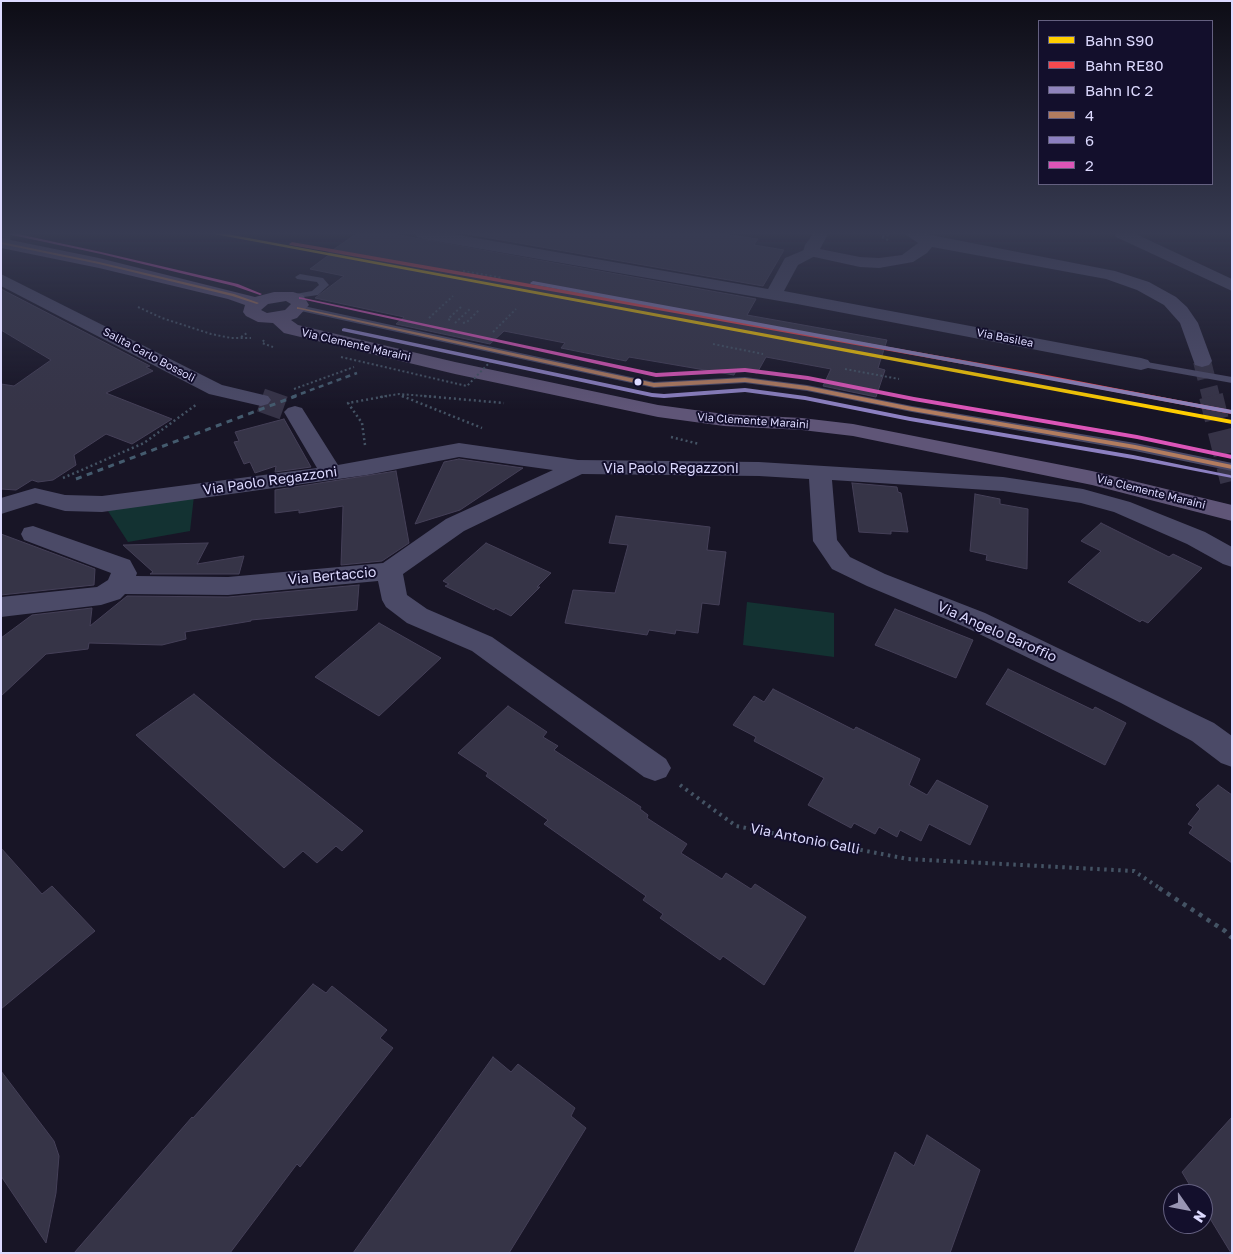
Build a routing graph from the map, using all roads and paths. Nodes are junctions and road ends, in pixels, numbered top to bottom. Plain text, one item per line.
1 (26, 293) edge
2 (223, 293) edge
3 (314, 293) edge
4 (758, 293) edge
5 (1155, 293) edge
6 (772, 295) joint
7 (257, 302) junction
8 (296, 303) junction
9 (138, 307) dead end
10 (462, 307) dead end
11 (470, 309) dead end
12 (479, 310) dead end
13 (278, 318) junction
14 (448, 318) dead end
15 (727, 320) dead end
16 (458, 321) dead end
17 (466, 322) dead end
18 (776, 328) dead end
19 (253, 338) dead end
20 (854, 343) dead end
21 (713, 344) dead end
22 (906, 352) dead end
23 (763, 354) dead end
24 (341, 357) dead end
25 (1202, 361) tunnel mouth
26 (490, 362) dead end
27 (1141, 364) joint
28 (845, 369) dead end
29 (899, 379) dead end
30 (1232, 380) edge
31 (261, 400) tunnel mouth
32 (199, 403) dead end
33 (507, 403) dead end
34 (295, 412) tunnel mouth
35 (365, 447) dead end
36 (578, 467) junction
37 (1232, 467) edge
38 (820, 472) junction
39 (332, 473) junction
40 (57, 482) dead end
41 (1232, 513) edge
42 (2, 518) edge
43 (33, 534) dead end
44 (1232, 558) edge
45 (388, 571) junction
46 (119, 585) junction
47 (1, 607) edge
48 (1232, 754) edge
49 (655, 768) joint
50 (1232, 938) edge

1 - 31 street, Salita Carlo Bossoli
2 - 7 main road
3 - 8 lane
4 - 6 street, Via Basilea
5 - 25 main road
6 - 27 street, Via Basilea
7 - 8 main road
7 - 13 main road
8 - 13 main road
8 - 37 lane
9 - 19 path
10 - 14 path
11 - 16 path
12 - 17 path
13 - 41 main road, Via Clemente Maraini
15 - 18 path
20 - 22 path
21 - 23 path
24 - 26 path, bridge
27 - 30 lane, Via Basilea
28 - 29 path
32 - 40 path, Salita Carlo Bossoli
33 - 35 path
34 - 39 street
36 - 38 street, Via Paolo Regazzoni
36 - 39 street, Via Paolo Regazzoni
36 - 45 street, Via Bertaccio
38 - 44 street, Via Paolo Regazzoni
38 - 48 street, Via Angelo Baroffio
39 - 42 street, Via Paolo Regazzoni
43 - 46 street
45 - 46 street, Via Bertaccio
45 - 49 street
46 - 47 street
49 - 50 path, Via Antonio Galli

